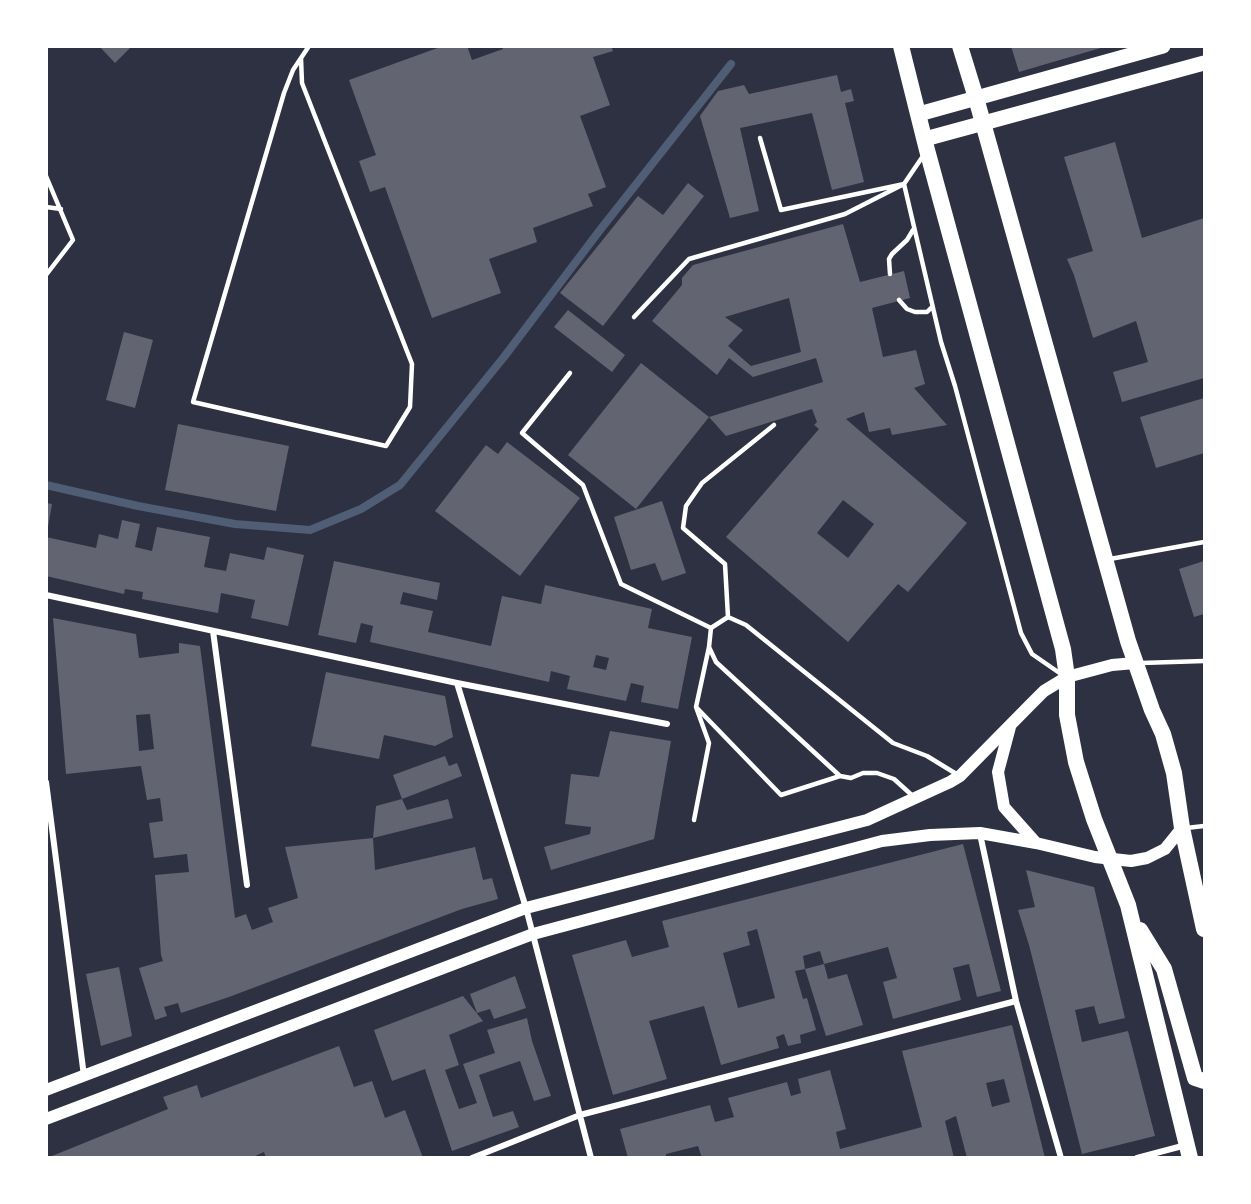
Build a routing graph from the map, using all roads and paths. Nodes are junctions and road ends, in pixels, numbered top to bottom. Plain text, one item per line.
1 (309, 46) edge
2 (901, 46) edge
3 (960, 46) edge
4 (1163, 46) edge
5 (301, 58) junction
6 (1204, 63) edge
7 (976, 98) junction
8 (919, 114) junction
9 (983, 124) junction
10 (760, 138) dead end
11 (926, 145) junction
12 (46, 176) edge
13 (904, 184) junction
14 (46, 207) edge
15 (61, 209) junction
16 (914, 230) junction
17 (890, 274) dead end
18 (46, 275) edge
19 (899, 300) dead end
20 (932, 307) junction
21 (634, 317) dead end
22 (570, 374) dead end
23 (774, 425) dead end
24 (1204, 542) edge
25 (1104, 560) junction
26 (46, 595) edge
27 (728, 617) junction
28 (711, 628) junction
29 (213, 631) junction
30 (709, 647) junction
31 (1204, 661) edge
32 (1135, 663) junction
33 (1067, 677) junction
34 (458, 683) junction
35 (696, 707) junction
36 (1011, 722) junction
37 (667, 724) dead end
38 (840, 776) junction
39 (960, 776) junction
40 (46, 782) edge
41 (916, 799) junction
42 (694, 820) dead end
43 (1204, 826) edge
44 (1182, 828) junction
45 (980, 833) junction
46 (1036, 843) junction
47 (1109, 858) junction
48 (247, 885) dead end
49 (1128, 905) junction
50 (526, 908) junction
51 (1204, 929) edge
52 (533, 934) junction
53 (1016, 1000) junction
54 (84, 1076) junction
55 (1204, 1081) edge
56 (46, 1090) edge
57 (580, 1115) junction
58 (46, 1119) edge
59 (1189, 1151) edge
60 (472, 1158) edge
61 (591, 1158) edge
62 (1060, 1158) edge
63 (1137, 1158) edge
64 (1200, 1158) edge

1 - 5 lane
2 - 8 highway
3 - 7 highway
4 - 7 main road
5 - 5 lane
6 - 9 main road
7 - 8 main road
7 - 9 highway
8 - 11 highway
9 - 11 main road
9 - 25 highway
10 - 13 lane
11 - 13 lane
11 - 33 highway
12 - 15 lane
13 - 16 lane
13 - 21 lane
14 - 15 lane
15 - 18 lane
16 - 17 lane
16 - 20 lane
19 - 20 lane
20 - 33 lane
22 - 28 lane
23 - 27 lane
24 - 25 lane
25 - 32 highway
26 - 29 street
27 - 28 lane
27 - 39 lane
28 - 30 lane
29 - 34 street
29 - 48 street
30 - 35 lane
30 - 38 lane
31 - 32 lane
32 - 33 main road
32 - 44 highway
33 - 36 main road
33 - 47 highway
34 - 37 street
34 - 50 street
35 - 38 lane
35 - 42 lane
36 - 39 main road
36 - 46 main road
38 - 41 lane
39 - 41 main road
40 - 54 street
41 - 50 main road
43 - 44 lane
44 - 47 main road
44 - 51 highway
45 - 46 main road
45 - 52 main road
45 - 53 street
46 - 47 main road
47 - 49 highway
49 - 55 highway
49 - 59 highway
50 - 52 street
50 - 54 main road
52 - 57 street
52 - 58 main road
53 - 57 street
53 - 62 street
54 - 56 main road
57 - 60 street
57 - 61 street
59 - 63 street
59 - 64 highway

